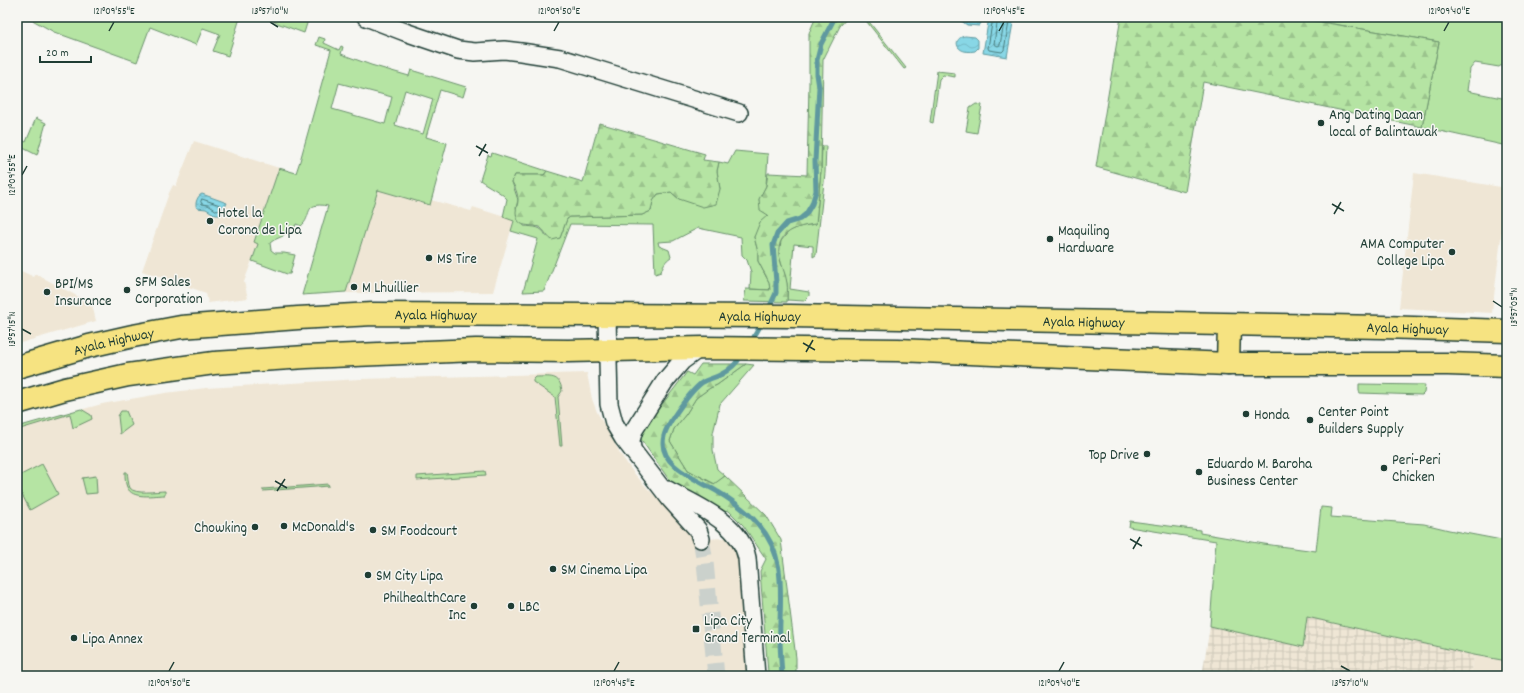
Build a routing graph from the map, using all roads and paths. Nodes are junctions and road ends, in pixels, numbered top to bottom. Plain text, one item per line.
1 (366, 17) edge
2 (739, 113) dead end
3 (607, 316) junction
4 (1229, 325) junction
5 (1507, 331) edge
6 (702, 348) junction
7 (607, 350) junction
8 (1228, 364) junction
9 (1507, 366) edge
10 (17, 367) edge
11 (17, 403) edge
12 (632, 449) junction
13 (655, 480) junction
14 (701, 539) tunnel mouth
15 (756, 676) edge

1 - 2 street
3 - 4 highway, Ayala Highway
3 - 7 street
3 - 10 highway, Ayala Highway
4 - 5 highway, Ayala Highway
4 - 8 highway
6 - 7 highway
6 - 8 highway
6 - 12 street
7 - 11 highway
7 - 12 street
8 - 9 highway
12 - 13 street
13 - 14 street
13 - 15 street

